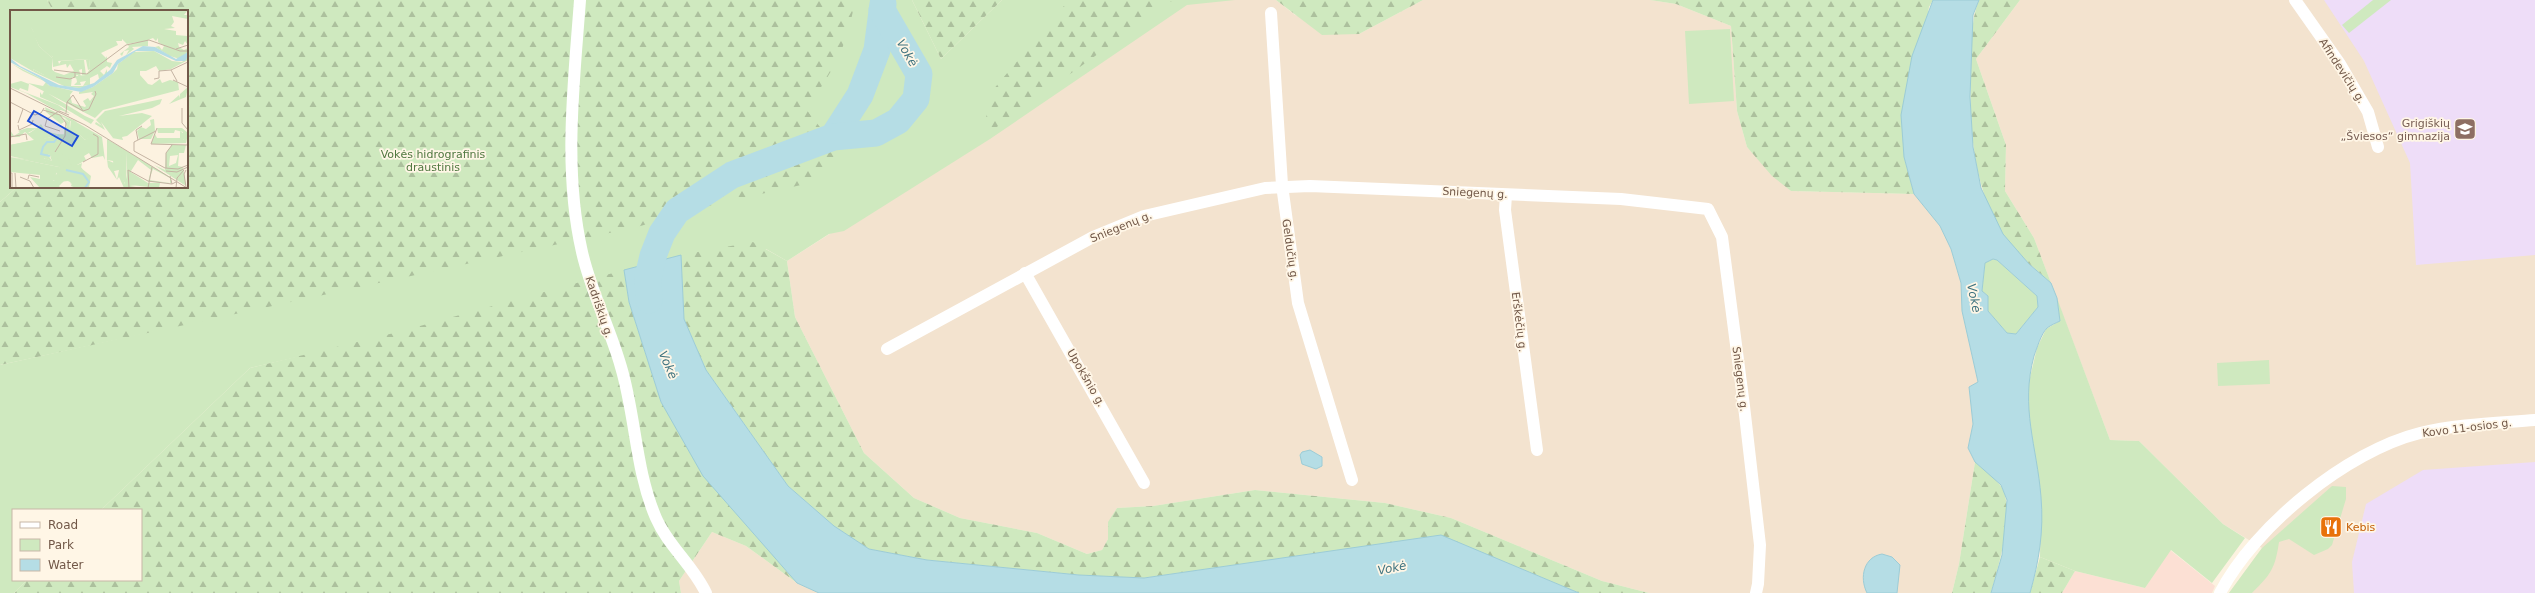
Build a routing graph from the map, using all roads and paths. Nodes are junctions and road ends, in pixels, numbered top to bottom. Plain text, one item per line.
1 (580, 0) edge
2 (2295, 0) edge
3 (1271, 13) dead end
4 (2378, 147) dead end
5 (1282, 185) junction
6 (1506, 195) junction
7 (1025, 273) junction
8 (886, 349) dead end
9 (2535, 420) edge
10 (1537, 450) dead end
11 (1352, 480) dead end
12 (1144, 483) dead end
13 (706, 593) edge
14 (1756, 593) edge
15 (2220, 593) edge

1 - 13 street, Kadriškių g.
2 - 4 street, Afindevičių g.
3 - 5 street, Geldučių g.
5 - 6 street, Sniegenų g.
5 - 7 street, Sniegenų g.
5 - 11 street, Geldučių g.
6 - 10 street, Erškėčių g.
6 - 14 street, Sniegenų g.
7 - 8 street, Sniegenų g.
7 - 12 street, Upokšnio g.
9 - 15 street, Kovo 11-osios g.

